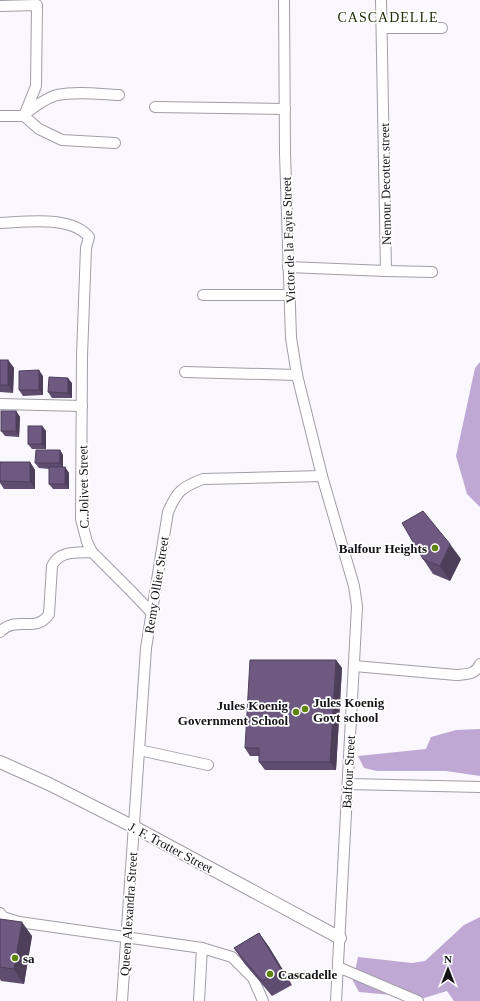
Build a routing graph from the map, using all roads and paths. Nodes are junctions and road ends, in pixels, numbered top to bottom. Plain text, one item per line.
1 (284, 0) edge
2 (381, 0) edge
3 (0, 6) edge
4 (382, 28) junction
5 (442, 28) dead end
6 (120, 95) dead end
7 (155, 107) dead end
8 (285, 109) junction
9 (0, 116) edge
10 (24, 116) junction
11 (115, 142) dead end
12 (0, 223) edge
13 (288, 267) junction
14 (386, 271) junction
15 (432, 272) dead end
16 (203, 295) dead end
17 (289, 295) junction
18 (185, 372) dead end
19 (297, 375) junction
20 (0, 404) edge
21 (82, 406) junction
22 (322, 476) junction
23 (92, 552) junction
24 (152, 613) junction
25 (0, 632) edge
26 (480, 664) edge
27 (354, 666) junction
28 (139, 750) junction
29 (1, 764) edge
30 (208, 765) dead end
31 (348, 784) junction
32 (480, 787) edge
33 (134, 827) junction
34 (0, 913) edge
35 (127, 937) junction
36 (340, 938) junction
37 (202, 948) junction
38 (338, 966) junction
39 (122, 1001) edge
40 (199, 1001) edge
41 (263, 1001) edge
42 (336, 1001) edge
43 (418, 1001) edge

1 - 8 street, Victor de la Fayie Street
2 - 4 street, Nemour Decotter street
3 - 10 street
4 - 5 street
4 - 14 street, Nemour Decotter street
6 - 10 street
7 - 8 street
8 - 13 street, Victor de la Fayie Street
9 - 10 street
10 - 11 street
12 - 21 street, C..Jolivet Street
13 - 14 street
13 - 17 street, Victor de la Fayie Street
14 - 15 street
16 - 17 street
17 - 19 street, Victor de la Fayie Street
18 - 19 street
19 - 22 street, Victor de la Fayie Street
20 - 21 street
21 - 23 street, C..Jolivet Street
22 - 24 street, Remy Ollier Street
22 - 27 street, Balfour Street
23 - 24 street, C..Jolivet Street
23 - 25 street
24 - 28 street, Remy Ollier Street
26 - 27 street
27 - 31 street, Balfour Street
28 - 30 street
28 - 33 street, Remy Ollier Street
29 - 33 street, J. F. Trotter Street
31 - 32 street
31 - 36 street, Balfour Street
33 - 35 street, Queen Alexandra Street
33 - 36 street, J. F. Trotter Street
34 - 35 street
35 - 37 street
35 - 39 street, Queen Alexandra Street
36 - 38 street, Balfour Street
37 - 40 street
37 - 41 street
38 - 42 street, Balfour Street
38 - 43 street

